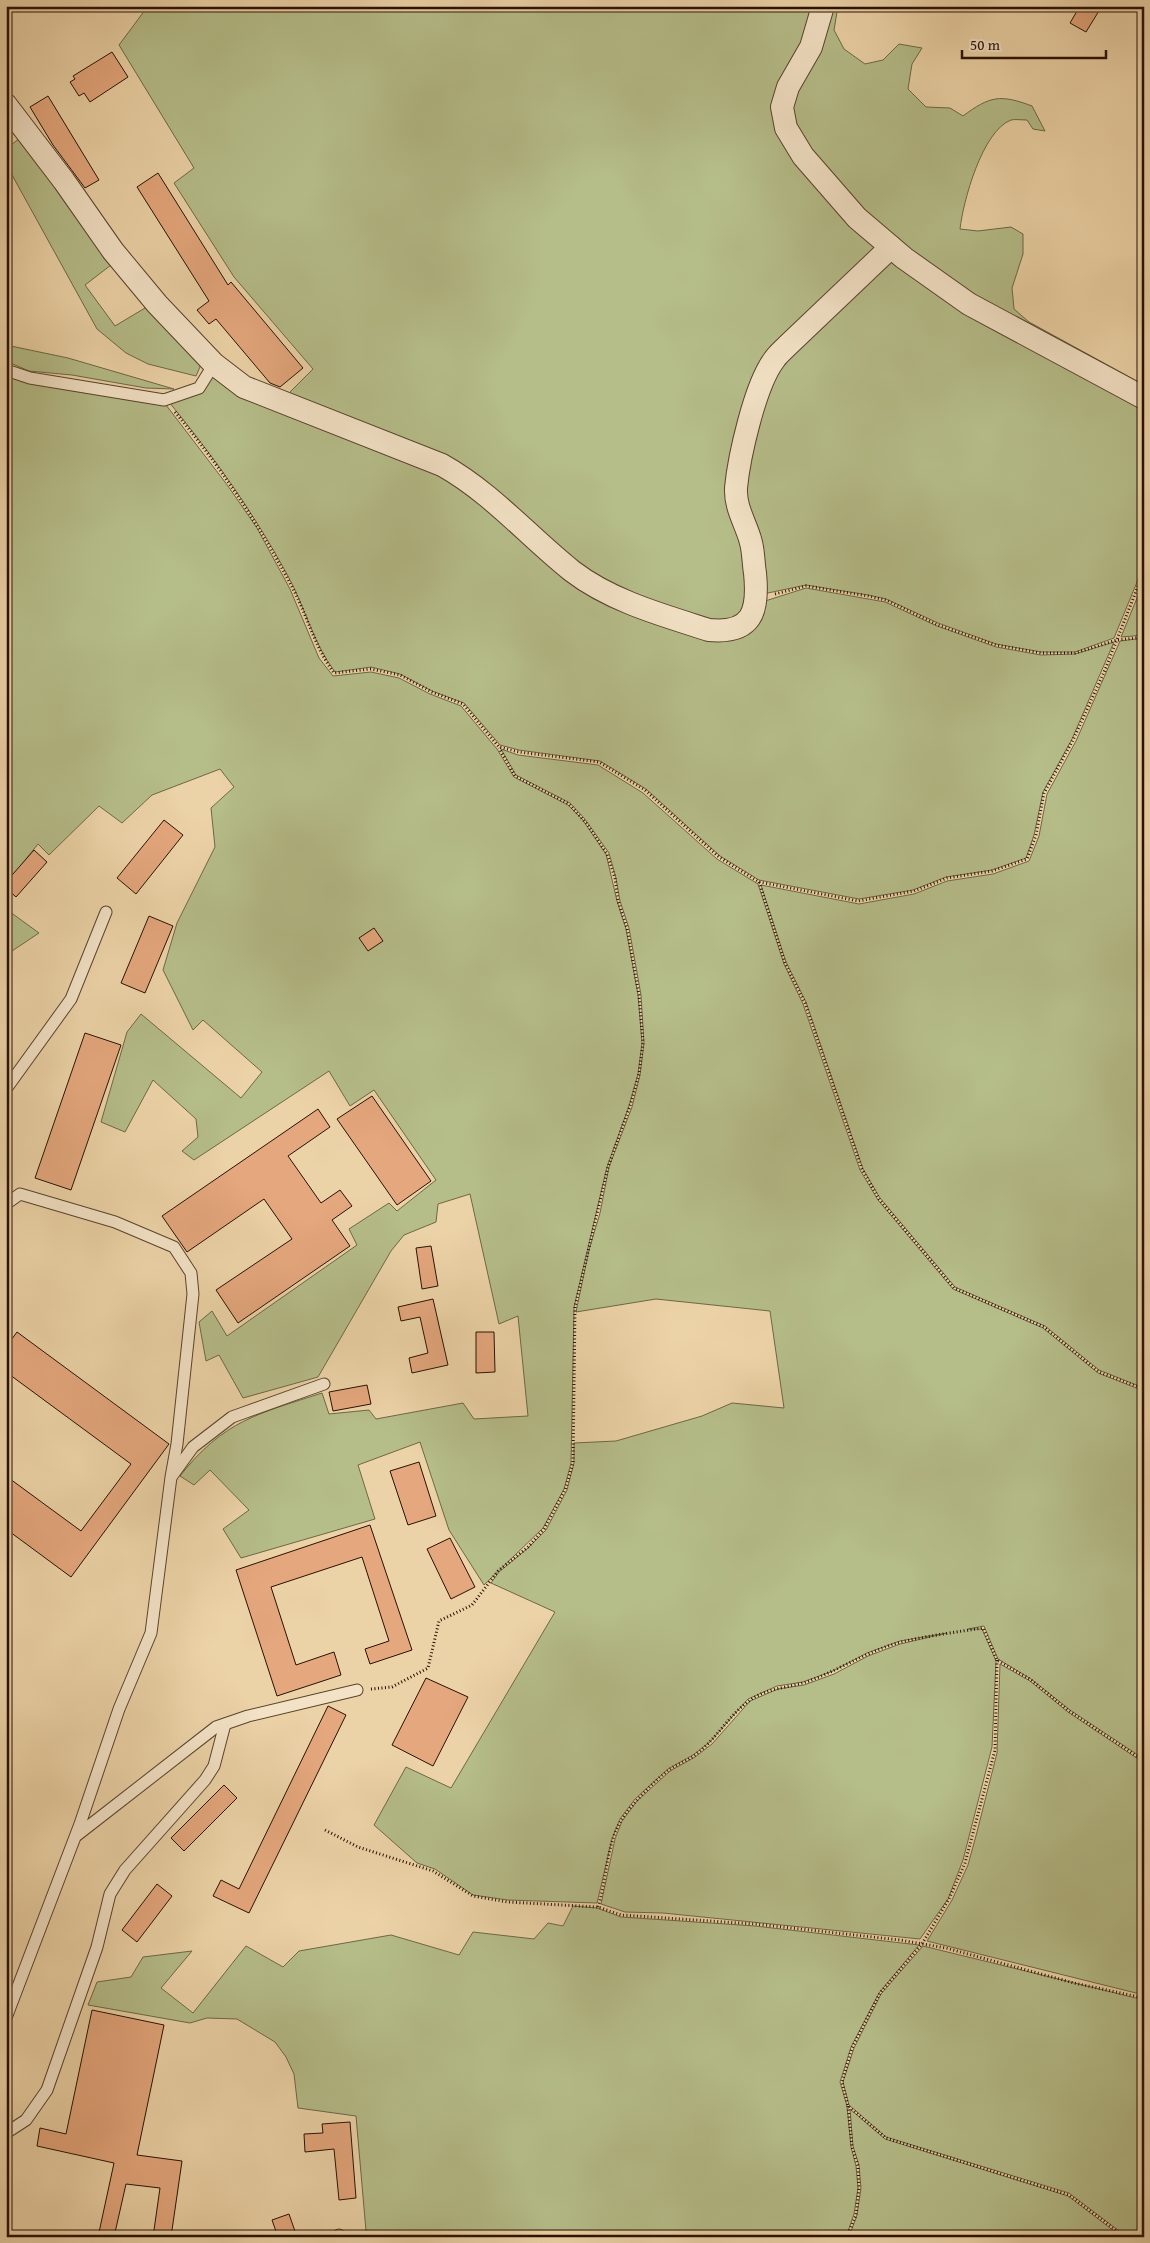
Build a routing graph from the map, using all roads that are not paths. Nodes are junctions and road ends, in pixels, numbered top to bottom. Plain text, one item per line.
1 (823, 6) edge
2 (6, 105) edge
3 (891, 247) junction
4 (214, 364) junction
5 (6, 370) edge
6 (1144, 398) edge
7 (106, 912) dead end
8 (6, 1088) edge
9 (6, 1204) edge
10 (324, 1384) dead end
11 (171, 1477) junction
12 (357, 1690) road end
13 (225, 1724) junction
14 (75, 1837) junction
15 (6, 2018) edge
16 (6, 2132) edge

1 - 3 street
2 - 4 street
3 - 4 street
3 - 6 street
4 - 5 lane
7 - 8 lane
9 - 11 lane
10 - 11 lane
11 - 14 lane
12 - 13 lane
13 - 14 lane
13 - 16 lane
14 - 15 lane

